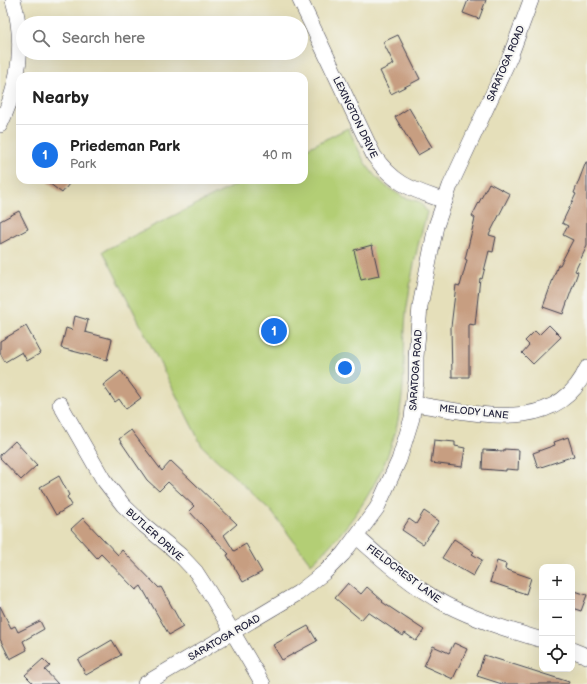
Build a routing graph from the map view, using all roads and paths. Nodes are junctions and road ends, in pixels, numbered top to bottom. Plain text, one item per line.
1 (13, 0) edge
2 (300, 0) edge
3 (531, 0) edge
4 (308, 16) edge
5 (16, 17) edge
6 (308, 17) edge
7 (19, 60) edge
8 (17, 72) edge
9 (16, 79) edge
10 (0, 125) edge
11 (445, 201) junction
12 (587, 368) edge
13 (60, 404) dead end
14 (414, 404) junction
15 (357, 537) junction
16 (233, 633) junction
17 (539, 639) edge
18 (575, 651) edge
19 (587, 656) edge
20 (145, 684) edge
21 (263, 684) edge

1 - 5 street
2 - 4 street, LEXINGTON DRIVE
3 - 11 street, SARATOGA ROAD
6 - 11 street, LEXINGTON DRIVE
7 - 8 street
9 - 10 street
11 - 14 street, SARATOGA ROAD
12 - 14 street, MELODY LANE
13 - 16 street, BUTLER DRIVE
14 - 15 street, SARATOGA ROAD
15 - 16 street, SARATOGA ROAD
15 - 17 street, FIELDCREST LANE
16 - 20 street, SARATOGA ROAD
16 - 21 street, BUTLER DRIVE
18 - 19 street

